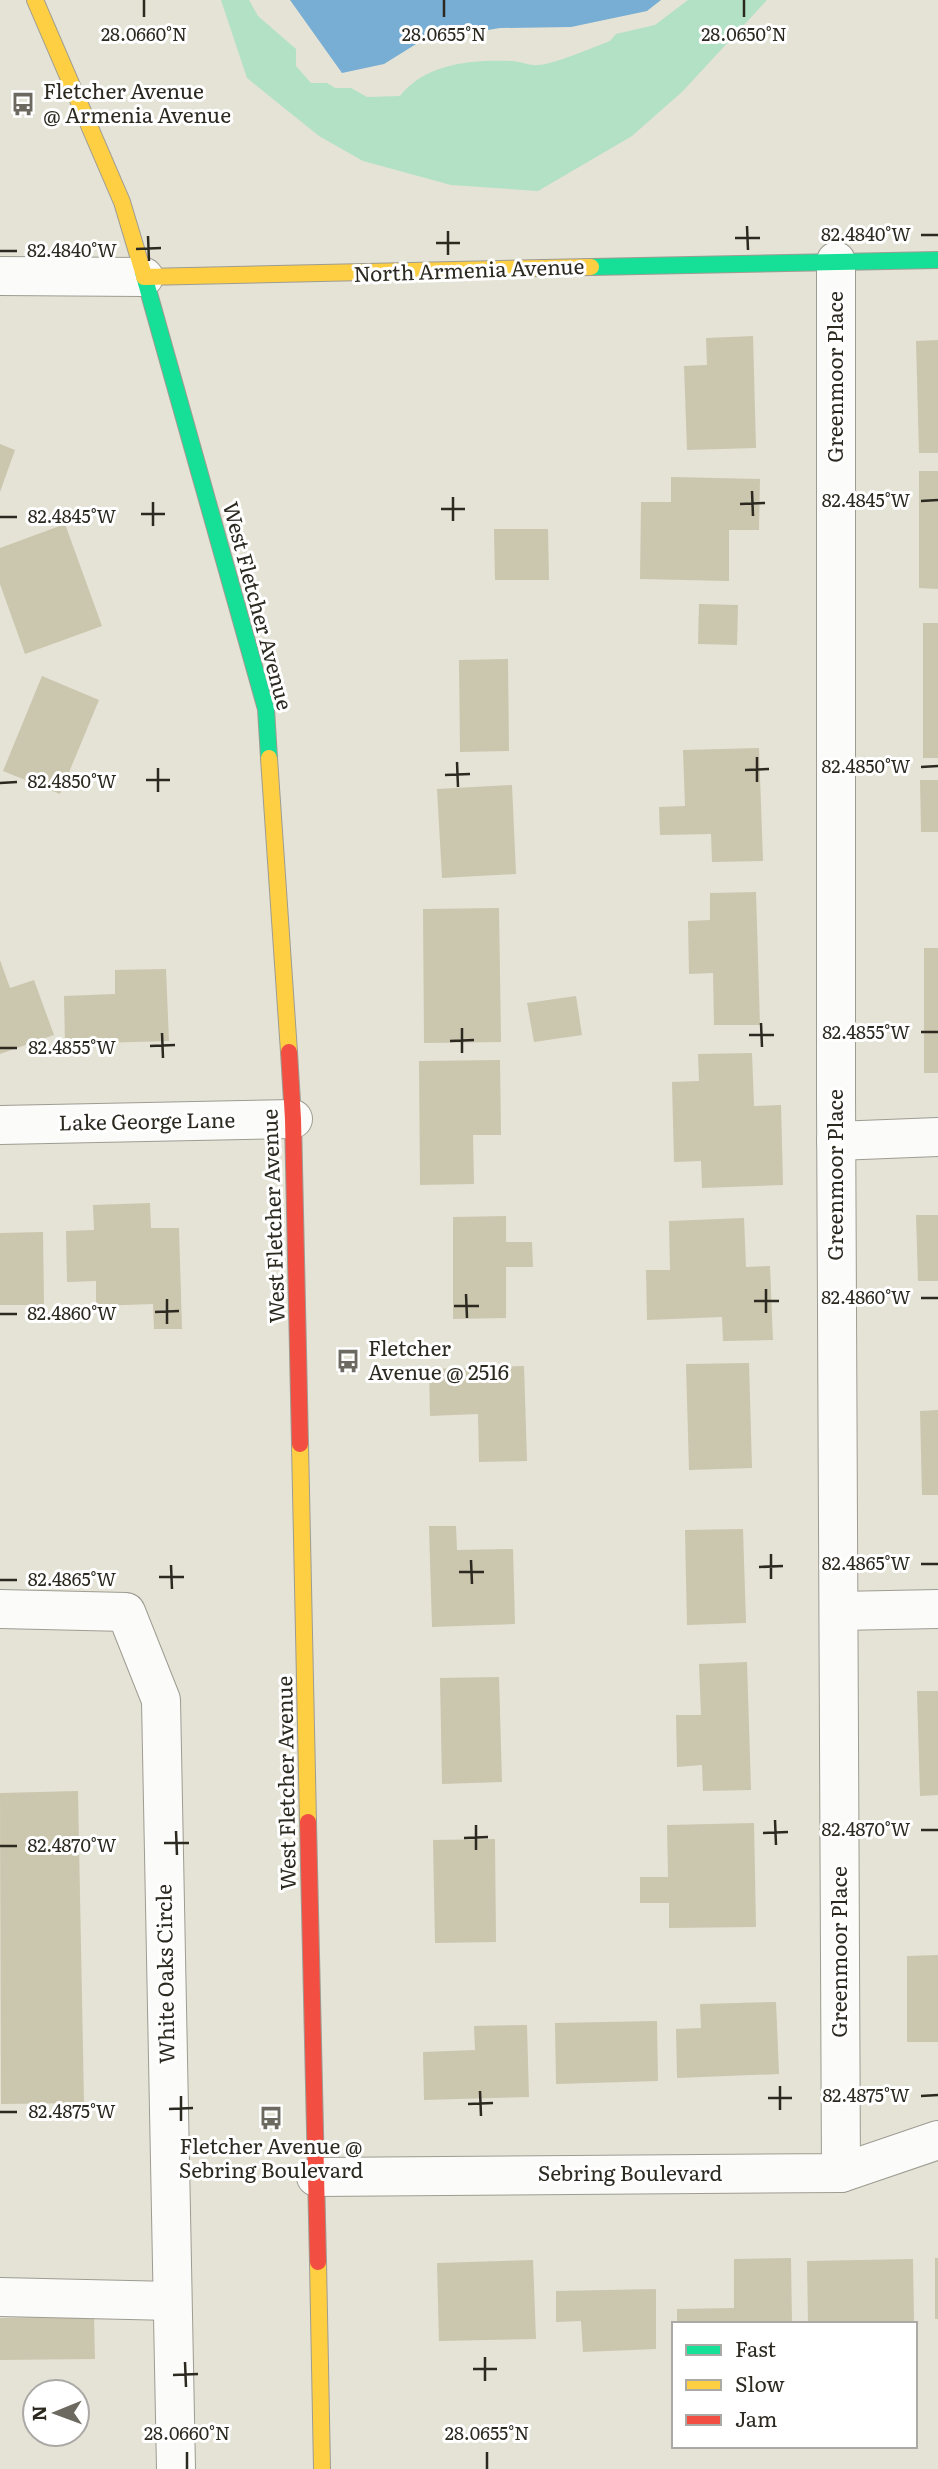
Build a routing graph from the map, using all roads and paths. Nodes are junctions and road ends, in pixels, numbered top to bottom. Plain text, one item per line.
1 (35, 0) edge
2 (938, 260) edge
3 (836, 261) junction
4 (0, 276) edge
5 (144, 277) junction
6 (293, 1119) junction
7 (0, 1125) edge
8 (938, 1138) edge
9 (836, 1141) junction
10 (0, 1609) edge
11 (938, 1609) edge
12 (839, 1611) junction
13 (938, 2140) edge
14 (841, 2173) junction
15 (316, 2177) junction
16 (0, 2297) edge
17 (172, 2301) junction
18 (176, 2469) edge
19 (322, 2469) edge

1 - 5 main road, West Fletcher Avenue
2 - 3 main road, North Armenia Avenue
3 - 5 main road, North Armenia Avenue
3 - 9 street, Greenmoor Place
4 - 5 street, North Armenia Avenue
5 - 6 main road, West Fletcher Avenue
6 - 7 street, Lake George Lane
6 - 15 main road, West Fletcher Avenue
8 - 9 street
9 - 12 street, Greenmoor Place
10 - 17 street, White Oaks Circle
11 - 12 street
12 - 14 street, Greenmoor Place
13 - 14 street, Sebring Boulevard
14 - 15 street, Sebring Boulevard
15 - 19 main road, West Fletcher Avenue
16 - 17 street
17 - 18 street, White Oaks Circle

